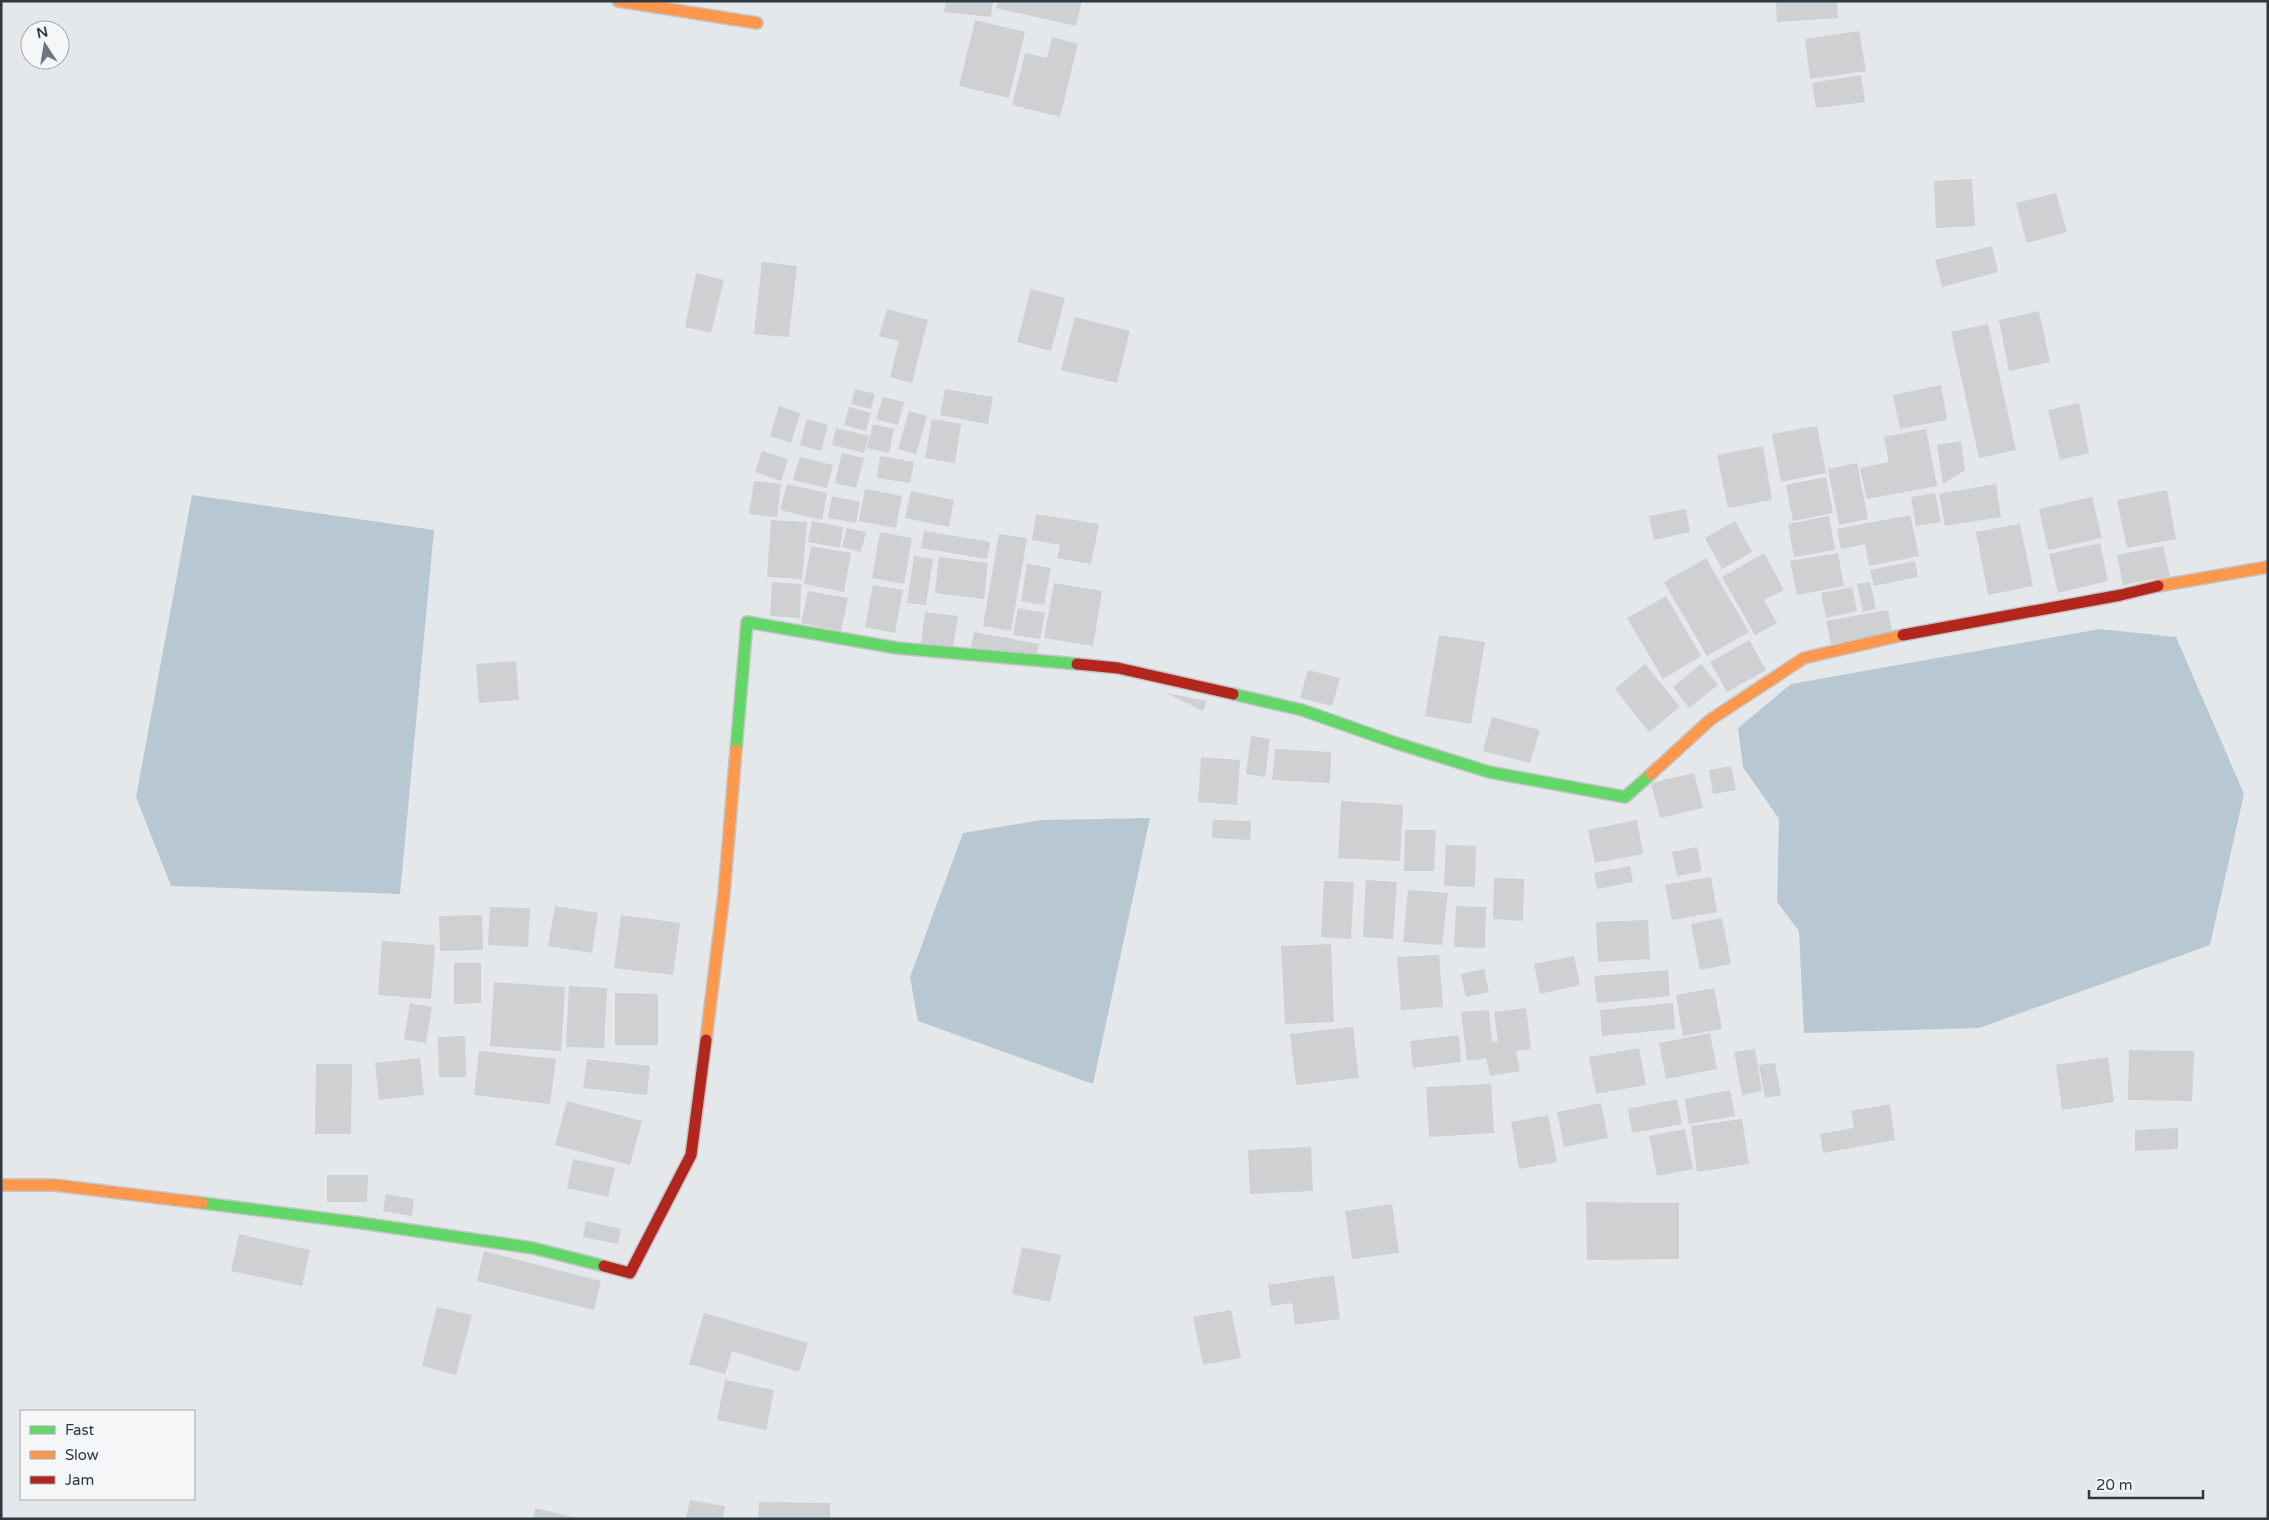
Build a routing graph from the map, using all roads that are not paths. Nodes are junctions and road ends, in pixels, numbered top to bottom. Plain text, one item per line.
1 (618, 1) edge
2 (757, 23) dead end
3 (2268, 567) edge
4 (1, 1184) edge

1 - 2 street
3 - 4 street

